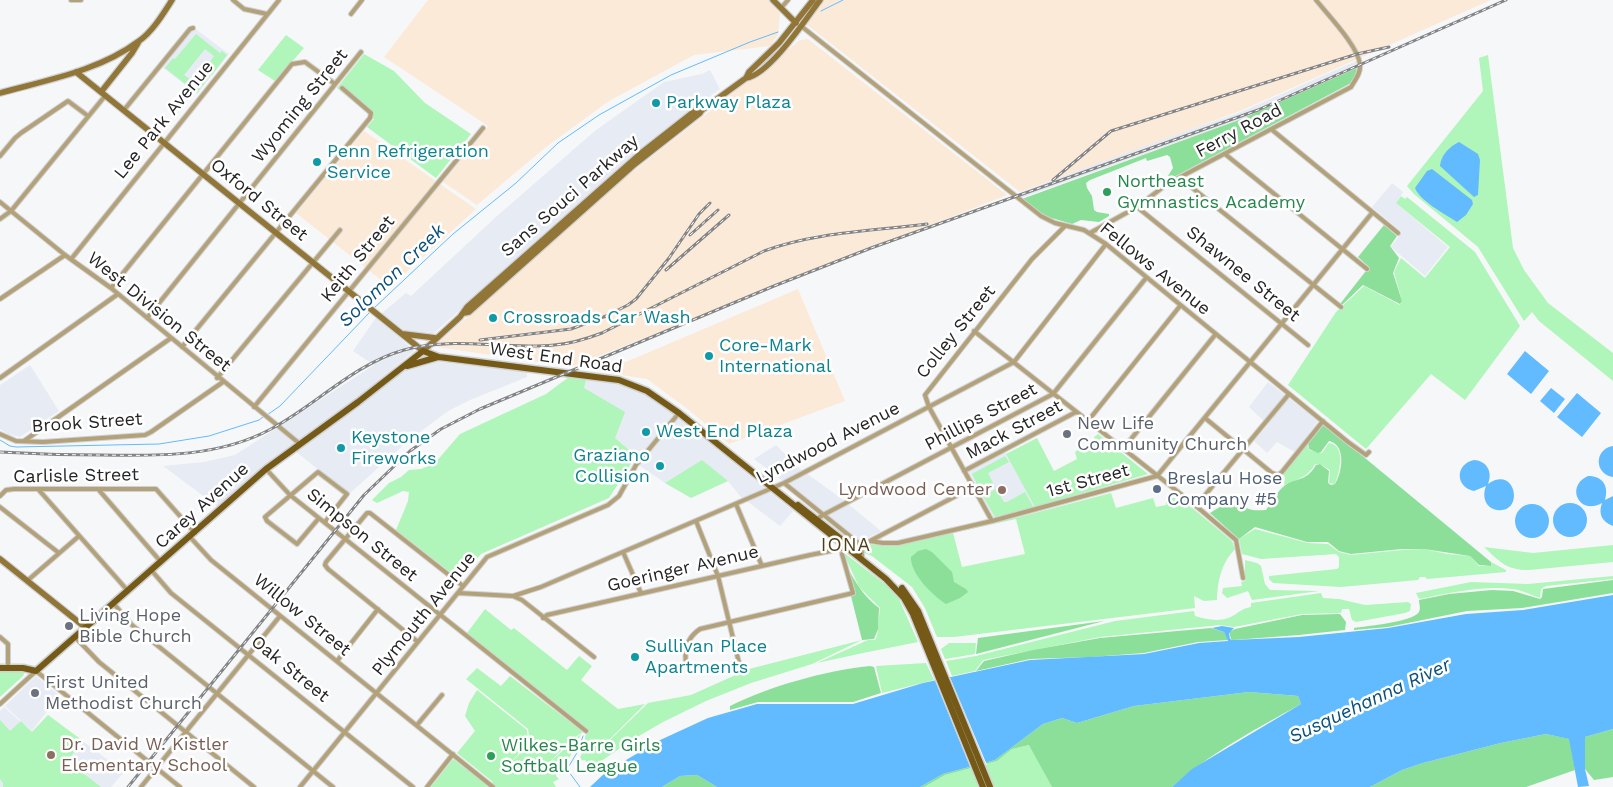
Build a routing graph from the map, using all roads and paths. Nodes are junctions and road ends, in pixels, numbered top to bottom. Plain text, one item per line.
1 (71, 0) edge
2 (81, 0) edge
3 (172, 0) edge
4 (233, 0) edge
5 (278, 0) edge
6 (362, 0) edge
7 (773, 0) edge
8 (788, 0) edge
9 (813, 0) edge
10 (820, 0) edge
11 (1316, 0) edge
12 (781, 8) junction
13 (267, 14) junction
14 (351, 14) dead end
15 (795, 22) junction
16 (800, 26) junction
17 (193, 28) dead end
18 (139, 41) junction
19 (361, 52) dead end
20 (76, 72) junction
21 (746, 78) junction
22 (335, 84) junction
23 (342, 88) dead end
24 (0, 93) edge
25 (103, 94) junction
26 (124, 110) junction
27 (88, 116) junction
28 (482, 128) dead end
29 (1271, 129) junction
30 (165, 142) junction
31 (1225, 154) junction
32 (0, 156) edge
33 (203, 174) junction
34 (1180, 178) junction
35 (0, 202) edge
36 (239, 204) junction
37 (1137, 207) junction
38 (11, 211) junction
39 (1372, 213) junction
40 (0, 219) edge
41 (1065, 226) junction
42 (340, 230) dead end
43 (276, 233) junction
44 (1090, 233) junction
45 (1398, 233) dead end
46 (1106, 244) junction
47 (1342, 248) junction
48 (65, 254) junction
49 (72, 258) junction
50 (312, 263) junction
51 (1367, 269) dead end
52 (1146, 278) junction
53 (1313, 285) junction
54 (111, 288) junction
55 (349, 292) junction
56 (118, 294) junction
57 (0, 299) edge
58 (1180, 306) junction
59 (1340, 307) dead end
60 (147, 318) junction
61 (1282, 322) junction
62 (974, 331) junction
63 (403, 334) junction
64 (1215, 335) junction
65 (170, 338) junction
66 (436, 338) junction
67 (1308, 345) dead end
68 (182, 347) junction
69 (423, 350) junction
70 (439, 357) junction
71 (1014, 362) junction
72 (1250, 362) junction
73 (397, 370) junction
74 (0, 378) edge
75 (217, 378) junction
76 (223, 382) junction
77 (1053, 394) junction
78 (1289, 394) junction
79 (929, 406) junction
80 (254, 407) junction
81 (1076, 412) junction
82 (679, 413) junction
83 (1205, 418) junction
84 (1088, 421) junction
85 (1323, 421) junction
86 (0, 434) edge
87 (24, 441) junction
88 (300, 444) junction
89 (952, 448) junction
90 (1123, 449) junction
91 (1243, 450) junction
92 (1367, 454) dead end
93 (266, 469) junction
94 (964, 471) junction
95 (1157, 476) junction
96 (784, 483) junction
97 (973, 487) junction
98 (772, 488) junction
99 (38, 489) junction
100 (98, 489) junction
101 (290, 495) junction
102 (0, 496) edge
103 (736, 504) junction
104 (1196, 506) junction
105 (0, 507) edge
106 (823, 515) junction
107 (319, 518) junction
108 (818, 519) junction
109 (696, 521) junction
110 (992, 521) junction
111 (325, 522) junction
112 (193, 535) junction
113 (79, 536) junction
114 (345, 538) junction
115 (835, 539) junction
116 (870, 541) junction
117 (861, 545) junction
118 (847, 550) junction
119 (831, 551) junction
120 (623, 552) junction
121 (59, 553) junction
122 (862, 556) junction
123 (0, 559) edge
124 (161, 562) junction
125 (762, 566) junction
126 (152, 571) junction
127 (718, 576) junction
128 (1243, 578) dead end
129 (27, 581) junction
130 (463, 586) junction
131 (128, 591) junction
132 (458, 593) junction
133 (640, 593) junction
134 (512, 596) junction
135 (114, 604) junction
136 (378, 609) junction
137 (440, 615) junction
138 (280, 616) junction
139 (543, 618) junction
140 (729, 622) junction
141 (86, 628) junction
142 (0, 637) edge
143 (75, 637) junction
144 (418, 642) junction
145 (929, 645) junction
146 (249, 654) junction
147 (594, 657) dead end
148 (337, 661) junction
149 (686, 663) dead end
150 (740, 667) dead end
151 (0, 668) edge
152 (8, 668) junction
153 (36, 671) junction
154 (217, 693) junction
155 (377, 693) junction
156 (442, 695) dead end
157 (0, 704) edge
158 (417, 725) junction
159 (185, 732) junction
160 (345, 732) junction
161 (586, 732) dead end
162 (453, 754) junction
163 (156, 768) junction
164 (313, 771) junction
165 (141, 787) edge
166 (180, 787) edge
167 (254, 787) edge
168 (300, 787) edge
169 (333, 787) edge
170 (413, 787) edge
171 (426, 787) edge
172 (493, 787) edge
173 (983, 787) edge
174 (990, 787) edge

1 - 2 street
3 - 18 main road
4 - 13 street
5 - 13 street, Lee Park Avenue
6 - 14 street
7 - 12 main road
8 - 12 street
9 - 15 main road, Sans Souci Parkway
10 - 16 main road, Sans Souci Parkway
11 - 29 street, Ferry Road
12 - 15 main road
13 - 30 street, Lee Park Avenue
15 - 16 main road
15 - 21 main road, Sans Souci Parkway
16 - 21 main road, Sans Souci Parkway
16 - 41 street, Fellows Avenue
17 - 26 street
18 - 20 main road
18 - 25 main road
19 - 22 street, Wyoming Street
20 - 24 main road
20 - 25 main road, Oxford Street
21 - 66 main road, Sans Souci Parkway
22 - 33 street
22 - 36 street, Wyoming Street
23 - 43 street
25 - 26 main road, Oxford Street
25 - 27 street
26 - 30 main road, Oxford Street
27 - 32 street
27 - 38 street
28 - 55 street, Keith Street
29 - 31 street, Ferry Road
29 - 39 street
30 - 33 main road, Oxford Street
30 - 49 street, Lee Park Avenue
31 - 34 street, Ferry Road
31 - 47 street
33 - 36 main road, Oxford Street
33 - 54 street
34 - 37 street, Ferry Road
34 - 53 street
35 - 38 street, West Division Street
36 - 43 main road, Oxford Street
36 - 60 street, Wyoming Street
37 - 44 street, Ferry Road
37 - 61 street, Shawnee Street
38 - 40 street
38 - 48 street, West Division Street
39 - 45 street
39 - 47 street, 1st Street
41 - 44 street, Fellows Avenue
41 - 62 street, Colley Street
42 - 50 street
43 - 50 main road, Oxford Street
43 - 68 street
44 - 46 street, Fellows Avenue
46 - 52 street, Fellows Avenue
46 - 71 street, Lyndwood Avenue
47 - 51 street
47 - 53 street, 1st Street
48 - 49 street, West Division Street
48 - 57 street
49 - 54 street, West Division Street
50 - 55 main road, Oxford Street
50 - 75 street
52 - 58 street, Fellows Avenue
52 - 77 street, Phillips Street
53 - 59 street
53 - 61 street, 1st Street
54 - 56 street, West Division Street
55 - 63 main road, Oxford Street
55 - 80 street, Keith Street
56 - 60 street, West Division Street
56 - 74 street
58 - 64 street, Fellows Avenue
58 - 84 street
60 - 65 street, West Division Street
61 - 67 street, Shawnee Street
61 - 72 street, 1st Street
62 - 71 street
62 - 79 street, Colley Street
63 - 66 main road
63 - 69 main road, Oxford Street
64 - 72 street, Fellows Avenue
64 - 90 street
65 - 68 street, West Division Street
65 - 87 street
66 - 69 main road, Sans Souci Parkway
68 - 75 street, West Division Street
69 - 70 main road, West End Road
69 - 73 main road, Carey Avenue
70 - 73 main road
70 - 82 main road, West End Road
71 - 77 street
71 - 79 street, Lyndwood Avenue
72 - 78 street, Fellows Avenue
72 - 83 street, 1st Street
73 - 88 main road, Carey Avenue
75 - 76 street, West Division Street
76 - 80 street, West Division Street
76 - 87 street, Brook Street
77 - 81 street
77 - 89 street, Phillips Street
78 - 85 street, Fellows Avenue
78 - 91 street
79 - 89 street, Colley Street
79 - 96 street, Lyndwood Avenue
80 - 88 street, West Division Street
81 - 84 street
81 - 94 street, Mack Street
82 - 98 main road, West End Road
82 - 130 street, Plymouth Avenue
83 - 91 street
83 - 95 street, 1st Street
84 - 90 street
85 - 91 street
85 - 92 street, Fellows Avenue
86 - 87 street, Brook Street
88 - 93 main road, Carey Avenue
89 - 94 street, Colley Street
89 - 106 street, Phillips Street
90 - 95 street
91 - 104 street
93 - 101 street, Simpson Street
93 - 112 main road, Carey Avenue
94 - 97 street, Colley Street
95 - 104 street
95 - 110 street, 1st Street
96 - 98 street, Lyndwood Avenue
96 - 106 street
97 - 110 street, Colley Street
97 - 116 street, Goeringer Avenue
98 - 103 street, Lyndwood Avenue
98 - 108 main road, West End Road
98 - 115 main road, West End Road
99 - 100 street, Carlisle Street
99 - 102 street, Carlisle Street
99 - 113 street
100 - 112 street, Carlisle Street
100 - 124 street
101 - 107 street, Simpson Street
101 - 107 street
101 - 111 street
103 - 109 street, Lyndwood Avenue
103 - 125 street
104 - 128 street
105 - 121 street
106 - 108 street, Phillips Street
106 - 117 street
107 - 111 street, Simpson Street
108 - 118 main road, West End Road
109 - 120 street, Lyndwood Avenue
109 - 127 street
110 - 116 street, 1st Street
111 - 114 street, Simpson Street
112 - 124 main road, Carey Avenue
112 - 138 street, Willow Street
113 - 121 street
113 - 131 street
114 - 130 street
114 - 136 street
114 - 137 street, Simpson Street
115 - 118 main road, West End Road
115 - 119 street
116 - 117 street, Goeringer Avenue
117 - 118 street, Goeringer Avenue
117 - 122 street
118 - 119 street, Goeringer Avenue
118 - 122 main road, West End Road
118 - 140 street
118 - 145 main road, West End Road
119 - 125 street, Goeringer Avenue
120 - 133 street
120 - 134 street, Lyndwood Avenue
121 - 129 street
122 - 145 main road, West End Road
123 - 129 main road
124 - 126 main road, Carey Avenue
125 - 127 street, Goeringer Avenue
126 - 131 main road, Carey Avenue
126 - 146 street, Oak Street
127 - 133 street, Goeringer Avenue
127 - 140 street
129 - 141 main road
130 - 132 street, Plymouth Avenue
131 - 135 main road, Carey Avenue
132 - 134 street
132 - 137 street, Plymouth Avenue
133 - 139 street, Goeringer Avenue
134 - 139 street
135 - 141 main road, Carey Avenue
135 - 154 street
136 - 144 street
136 - 148 street
137 - 144 street, Plymouth Avenue
137 - 161 street, Simpson Street
138 - 146 street
138 - 148 street, Willow Street
139 - 147 street
140 - 149 street
140 - 150 street
141 - 143 main road, Carey Avenue
142 - 152 street
143 - 153 main road, Carey Avenue
143 - 159 street
144 - 155 street, Plymouth Avenue
145 - 173 main road
145 - 174 main road
146 - 154 street
146 - 160 street, Oak Street
148 - 155 street, Willow Street
151 - 152 main road
152 - 153 main road
153 - 157 street
153 - 163 street
154 - 159 street
154 - 164 street
155 - 158 street, Willow Street
155 - 160 street, Plymouth Avenue
156 - 158 street
158 - 162 street, Willow Street
159 - 163 street
159 - 167 street
160 - 164 street, Plymouth Avenue
160 - 170 street, Oak Street
162 - 171 street
162 - 172 street, Willow Street
163 - 165 street
163 - 166 street
164 - 168 street, Plymouth Avenue
164 - 169 street

